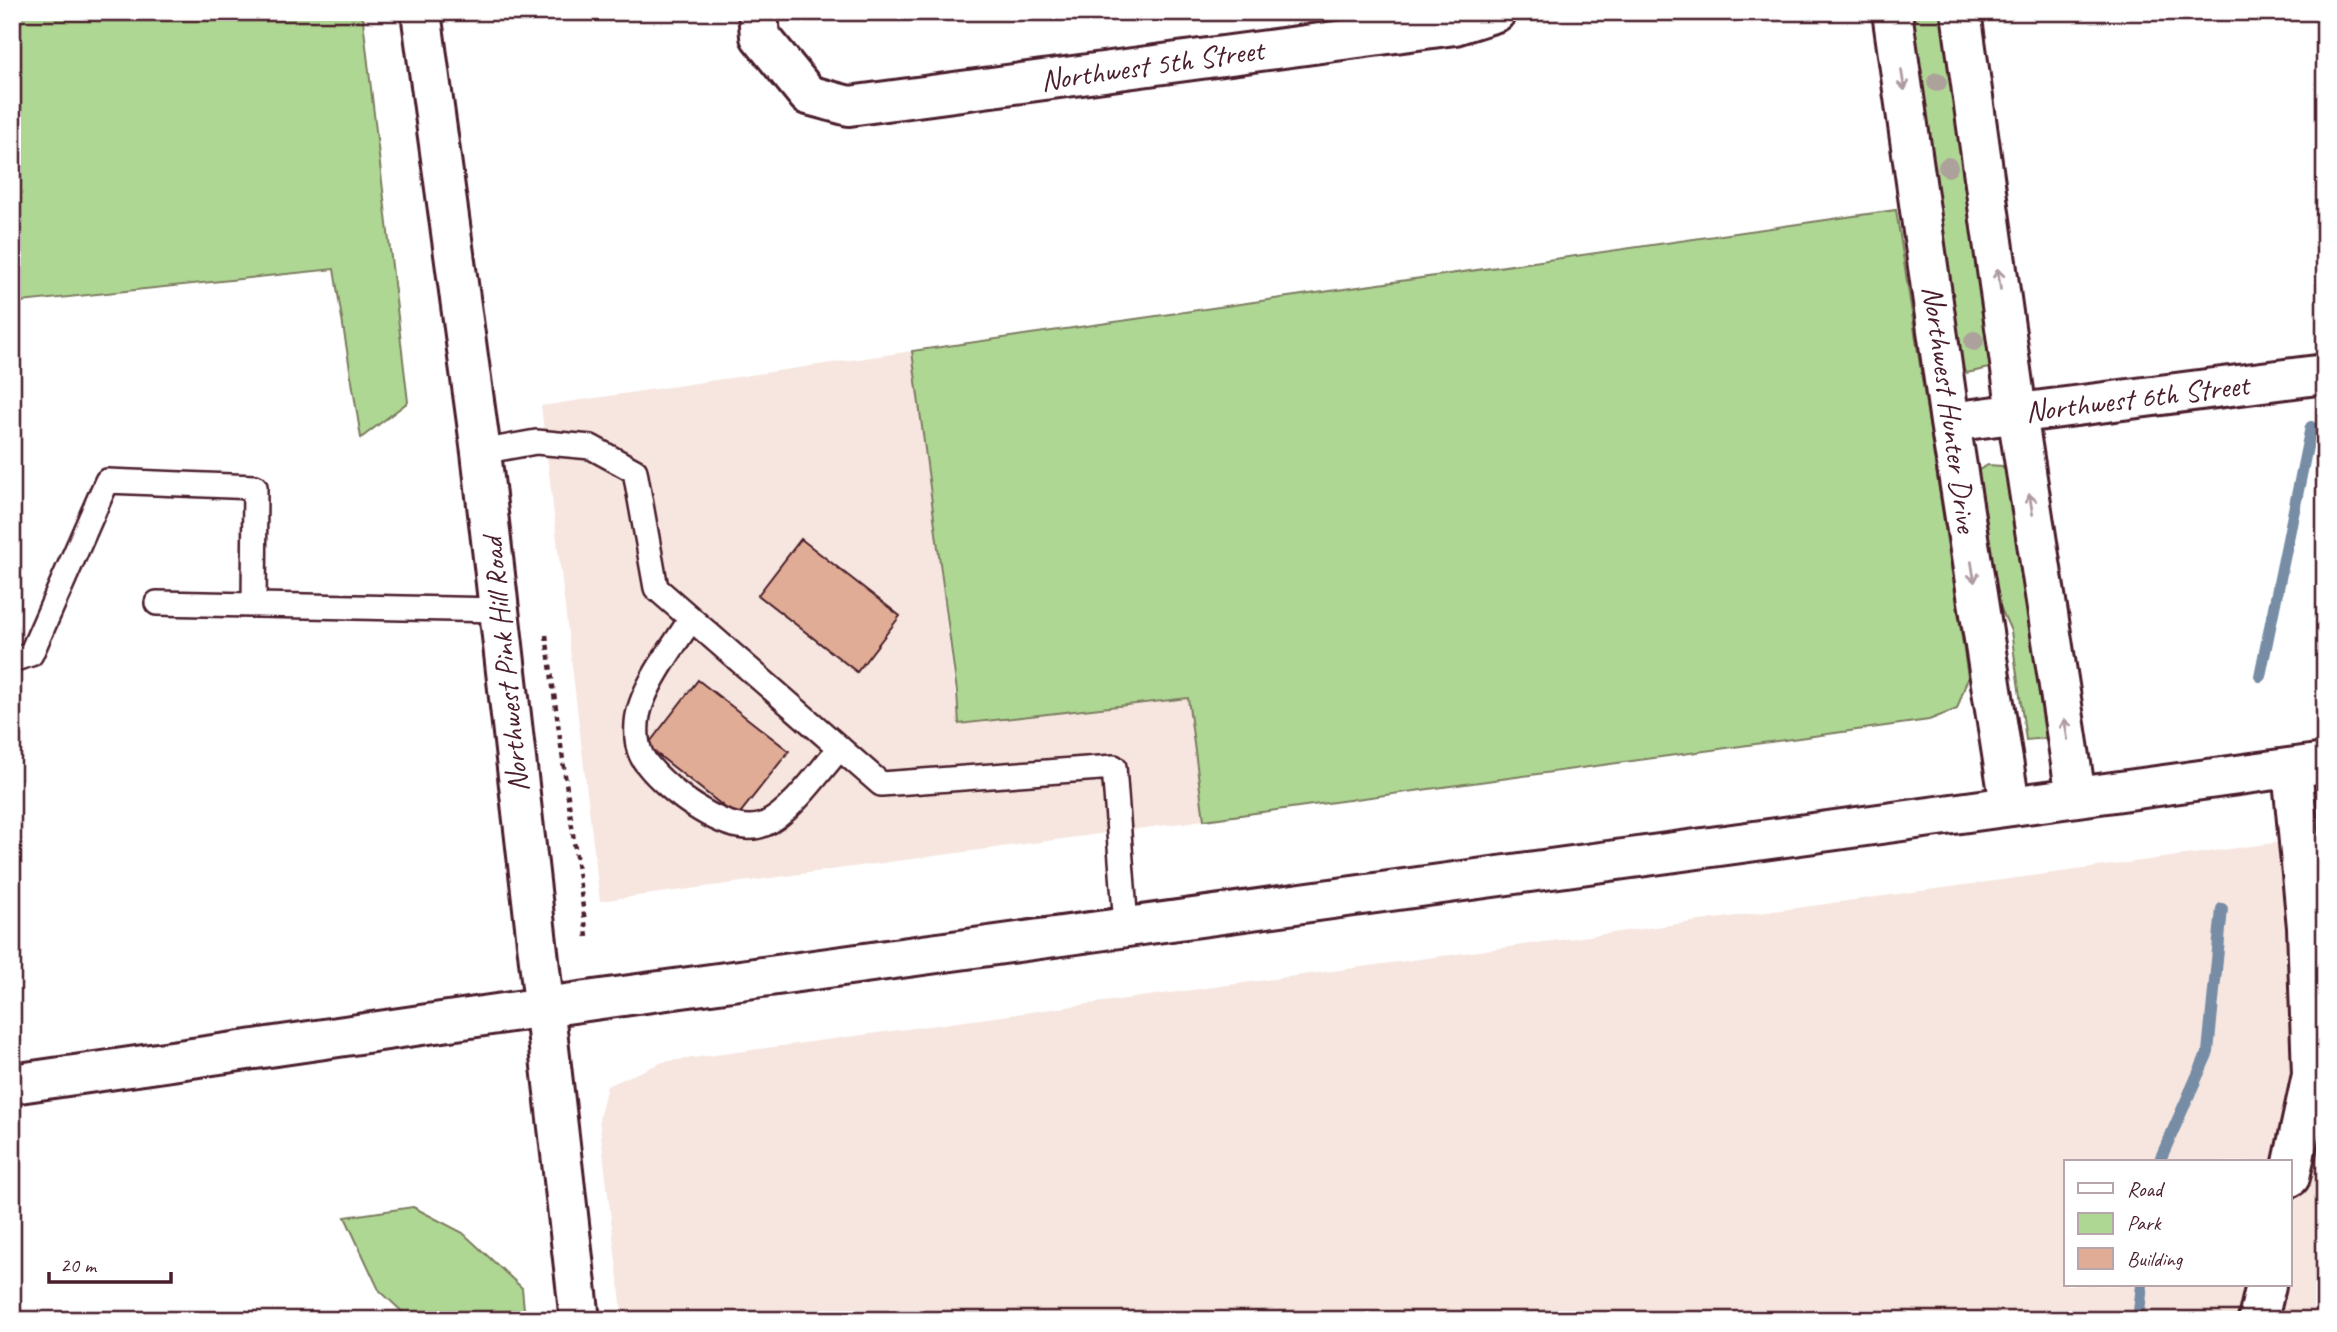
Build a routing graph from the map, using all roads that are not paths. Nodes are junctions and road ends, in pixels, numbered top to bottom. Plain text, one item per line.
1 (421, 12) edge
2 (758, 12) edge
3 (1496, 12) edge
4 (1892, 12) edge
5 (1961, 12) edge
6 (2325, 374) edge
7 (2017, 413) junction
8 (1950, 422) junction
9 (481, 452) junction
10 (157, 603) dead end
11 (254, 605) junction
12 (500, 610) junction
13 (691, 619) junction
14 (12, 660) edge
15 (840, 748) junction
16 (2308, 765) edge
17 (2077, 796) junction
18 (2010, 806) junction
19 (1126, 926) junction
20 (543, 1007) junction
21 (12, 1084) edge
22 (2292, 1168) edge
23 (2266, 1286) edge
24 (580, 1320) edge
25 (2258, 1320) edge

1 - 9 main road, Northwest Pink Hill Road
2 - 3 main road, Northwest 5th Street
4 -> 8 main road, Northwest Hunter Drive
7 -> 5 main road
6 - 7 main road, Northwest 6th Street
7 - 8 main road, Northwest 6th Street
17 -> 7 main road
8 -> 18 main road, Northwest Hunter Drive
9 - 12 main road, Northwest Pink Hill Road
9 - 13 lane
10 - 11 lane
11 - 12 lane
11 - 14 lane
12 - 20 main road, Northwest Pink Hill Road
13 - 15 lane
13 - 15 lane
15 - 19 lane
16 - 17 main road
16 - 22 main road
17 - 18 main road
18 - 19 main road
19 - 20 main road
20 - 21 main road
20 - 24 main road, Northwest Pink Hill Road
23 - 25 main road

